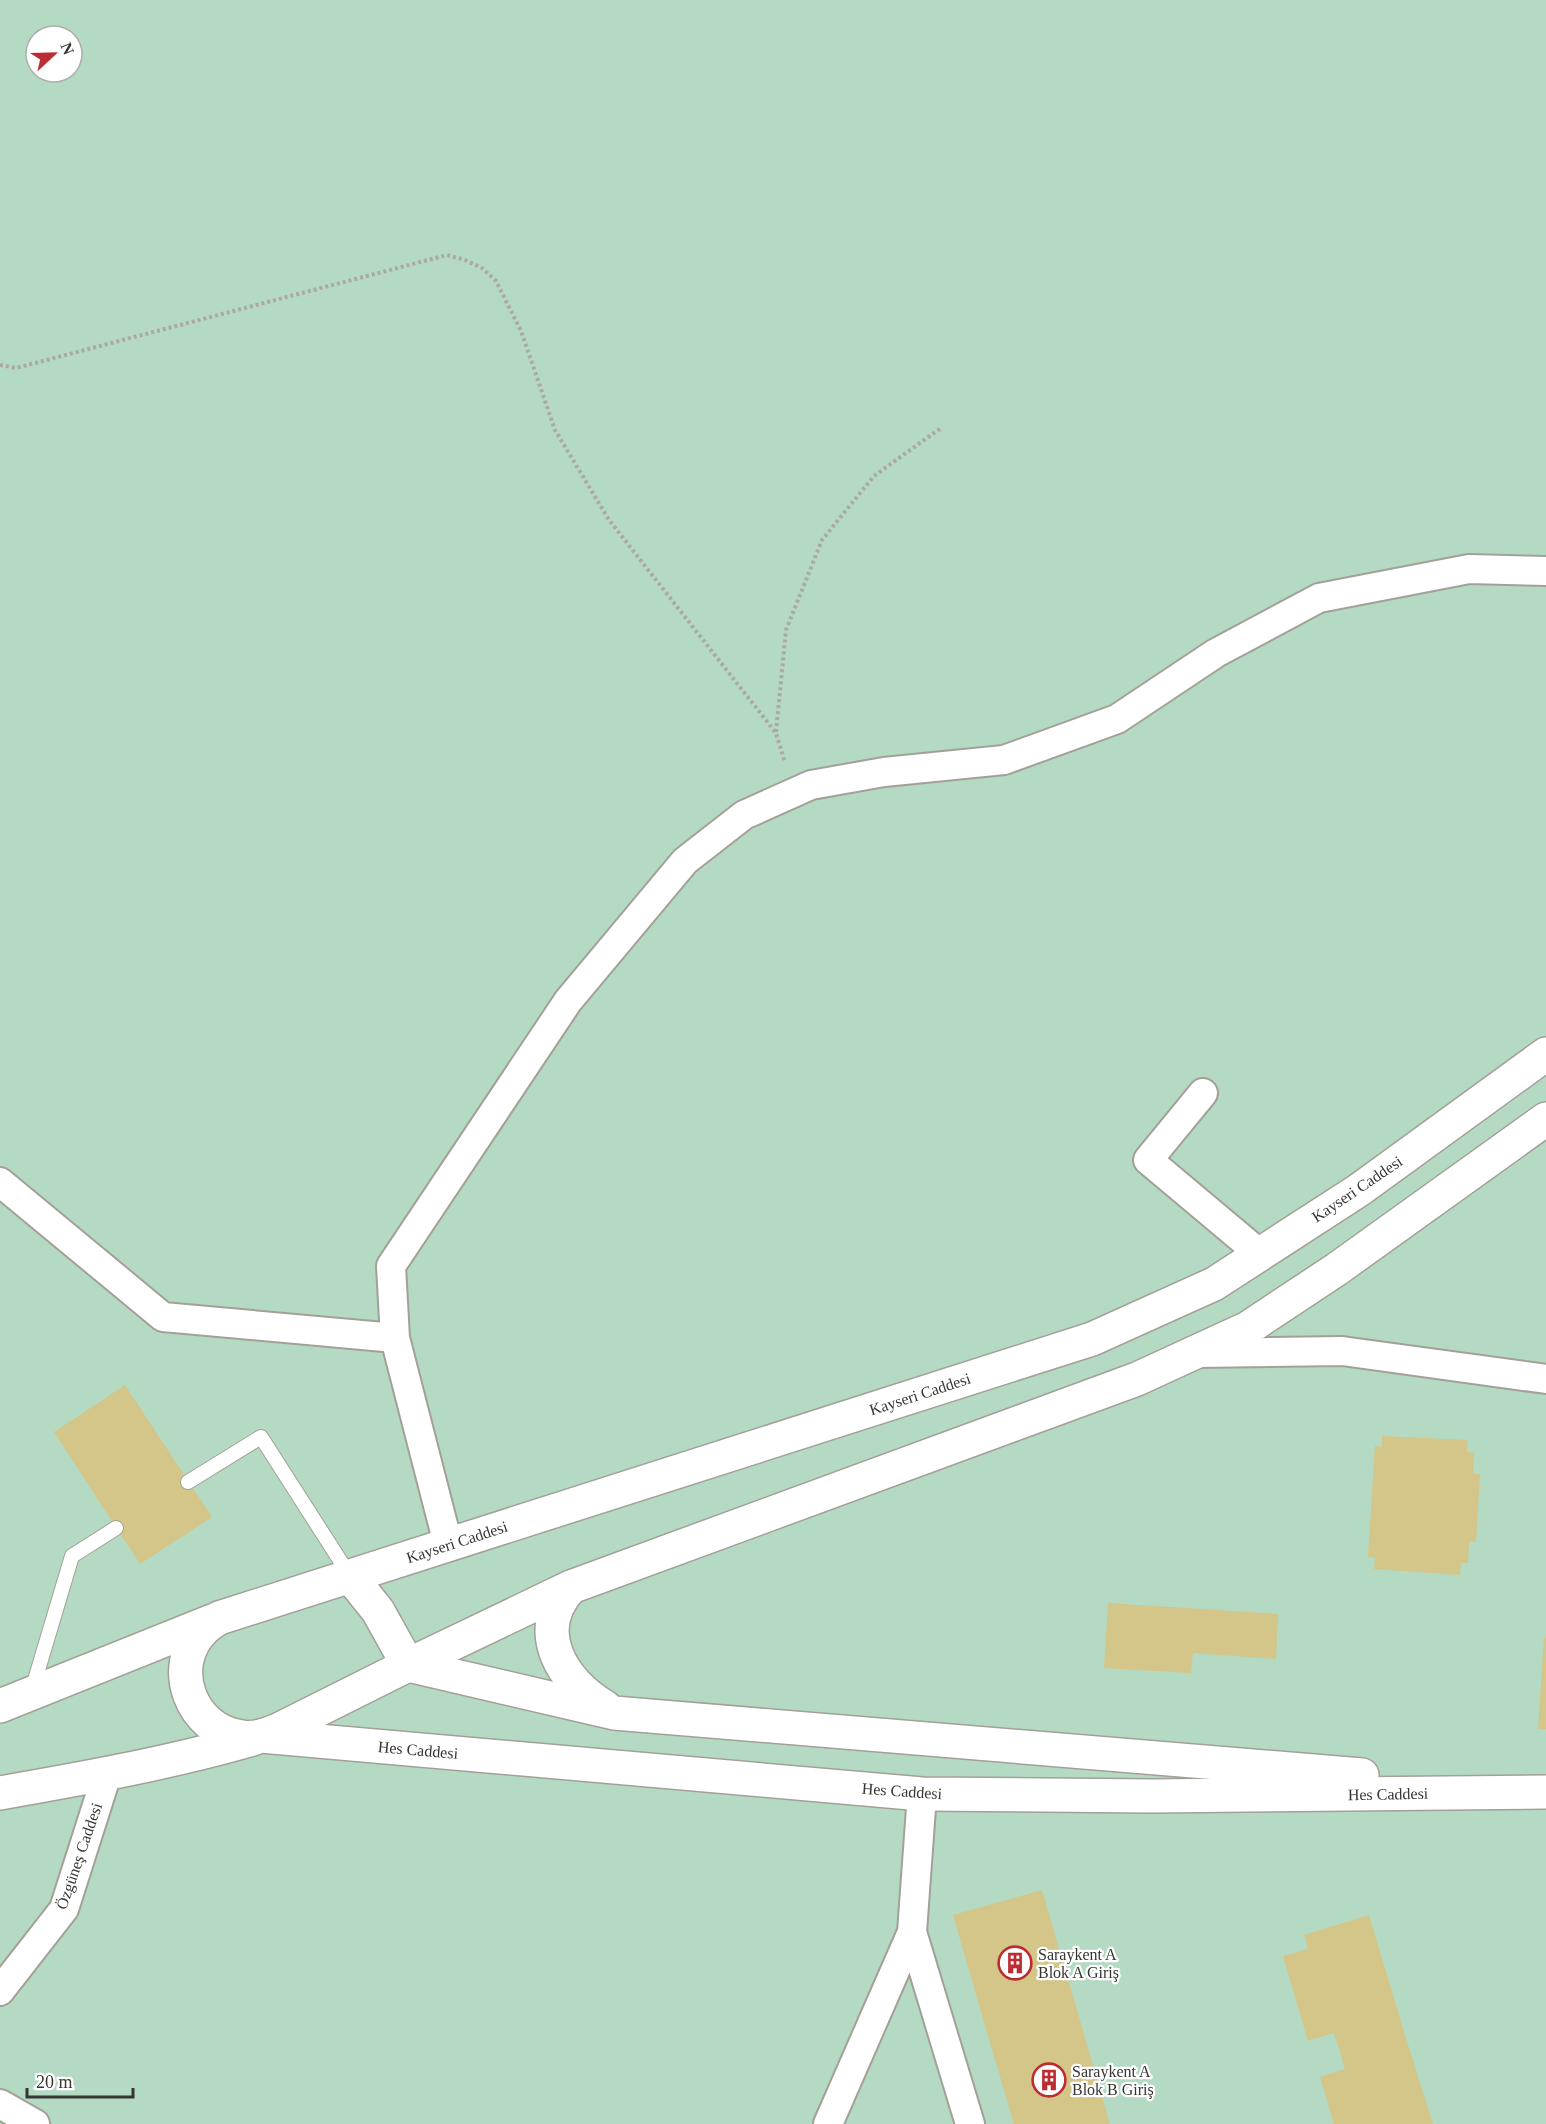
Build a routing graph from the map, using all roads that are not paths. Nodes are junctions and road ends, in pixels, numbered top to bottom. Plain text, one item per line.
1 (1546, 571) edge
2 (1546, 1054) edge
3 (1203, 1094) dead end
4 (1546, 1119) edge
5 (0, 1182) edge
6 (1260, 1254) junction
7 (394, 1338) junction
8 (1194, 1353) junction
9 (1546, 1379) edge
10 (189, 1482) dead end
11 (116, 1528) dead end
12 (448, 1544) junction
13 (350, 1576) junction
14 (571, 1587) junction
15 (227, 1615) junction
16 (408, 1665) junction
17 (31, 1694) junction
18 (0, 1706) edge
19 (614, 1713) junction
20 (269, 1733) junction
21 (107, 1774) junction
22 (1546, 1791) edge
23 (0, 1793) edge
24 (922, 1794) junction
25 (912, 1932) junction
26 (0, 1991) edge
27 (0, 2104) edge
28 (35, 2124) edge
29 (828, 2124) edge
30 (970, 2124) edge

1 - 7 street
2 - 6 main road, Kayseri Caddesi
3 - 6 street
4 - 8 main road
5 - 7 street
6 - 12 main road, Kayseri Caddesi
7 - 12 street
8 - 9 street
8 - 14 main road
10 - 13 lane
11 - 17 lane
12 - 13 main road, Kayseri Caddesi
13 - 15 main road, Kayseri Caddesi
13 - 16 main road
14 - 16 main road
14 - 19 main road
15 - 17 main road, Kayseri Caddesi
15 - 20 main road, Hes Caddesi
16 - 19 main road, Hes Caddesi
16 - 20 main road
17 - 18 main road, Kayseri Caddesi
19 - 22 main road, Hes Caddesi
20 - 21 main road
20 - 24 main road, Hes Caddesi
21 - 23 main road
21 - 26 street, Özgüneş Caddesi
22 - 24 main road, Hes Caddesi
24 - 25 street
25 - 29 street
25 - 30 street
27 - 28 street

